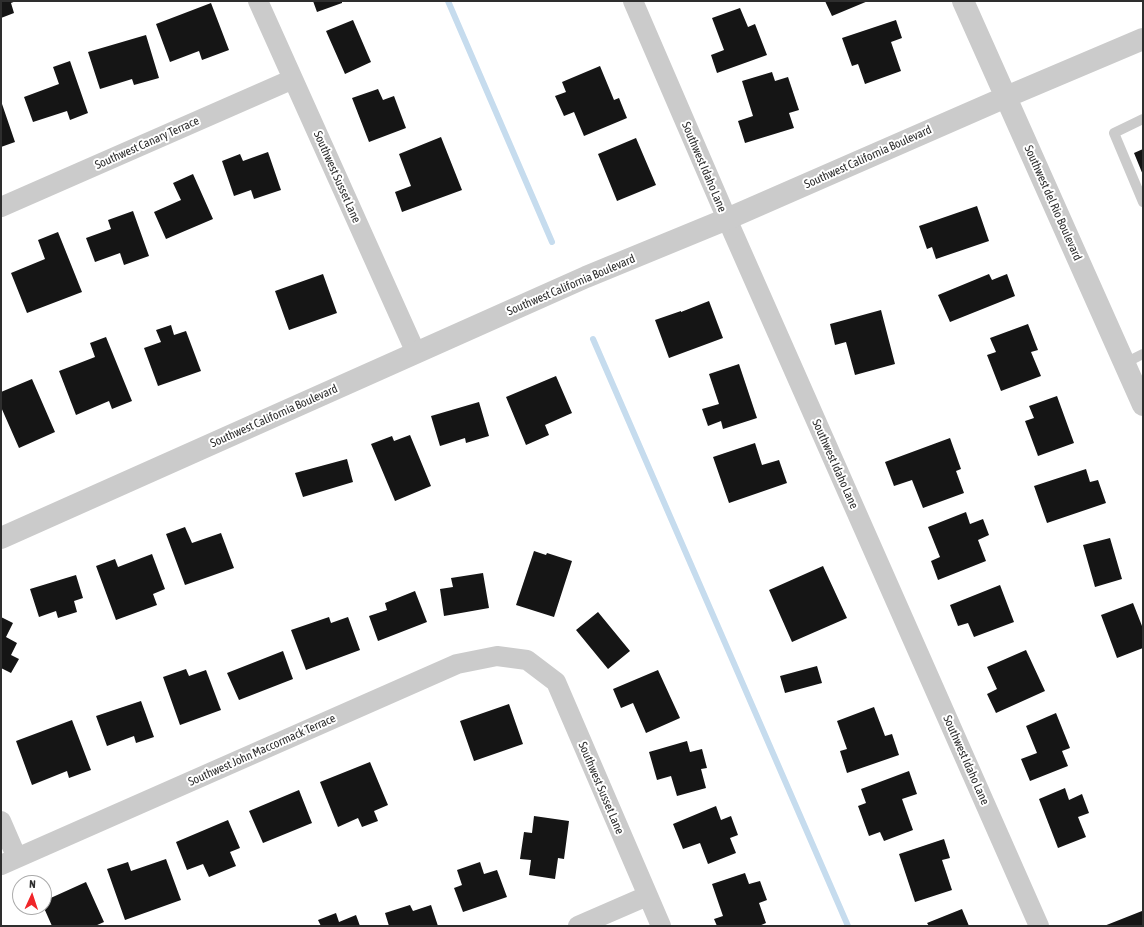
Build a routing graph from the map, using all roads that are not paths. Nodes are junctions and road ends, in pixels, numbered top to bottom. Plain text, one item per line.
1 (258, 1) edge
2 (633, 1) edge
3 (963, 1) edge
4 (1143, 40) edge
5 (293, 79) junction
6 (1006, 97) junction
7 (1143, 119) edge
8 (1143, 202) edge
9 (1, 207) edge
10 (727, 219) junction
11 (416, 353) junction
12 (1134, 359) edge
13 (1143, 405) edge
14 (1, 538) edge
15 (527, 660) joint
16 (1, 821) edge
17 (9, 861) edge
18 (648, 896) junction
19 (578, 926) edge
20 (661, 926) edge
21 (1039, 926) edge

1 - 5 street, Southwest Susset Lane
2 - 10 street, Southwest Idaho Lane
3 - 6 street, Southwest del Rio Boulevard
4 - 6 street, Southwest California Boulevard
5 - 9 street, Southwest Canary Terrace
5 - 11 street, Southwest Susset Lane
6 - 10 street, Southwest California Boulevard
6 - 12 street, Southwest del Rio Boulevard
7 - 8 lane
10 - 11 street, Southwest California Boulevard
10 - 21 street, Southwest Idaho Lane
11 - 14 street, Southwest California Boulevard
12 - 13 street, Southwest del Rio Boulevard
15 - 17 street, Southwest John Maccormack Terrace
15 - 18 street, Southwest Susset Lane
16 - 17 street
18 - 19 street
18 - 20 street, Southwest Susset Lane

